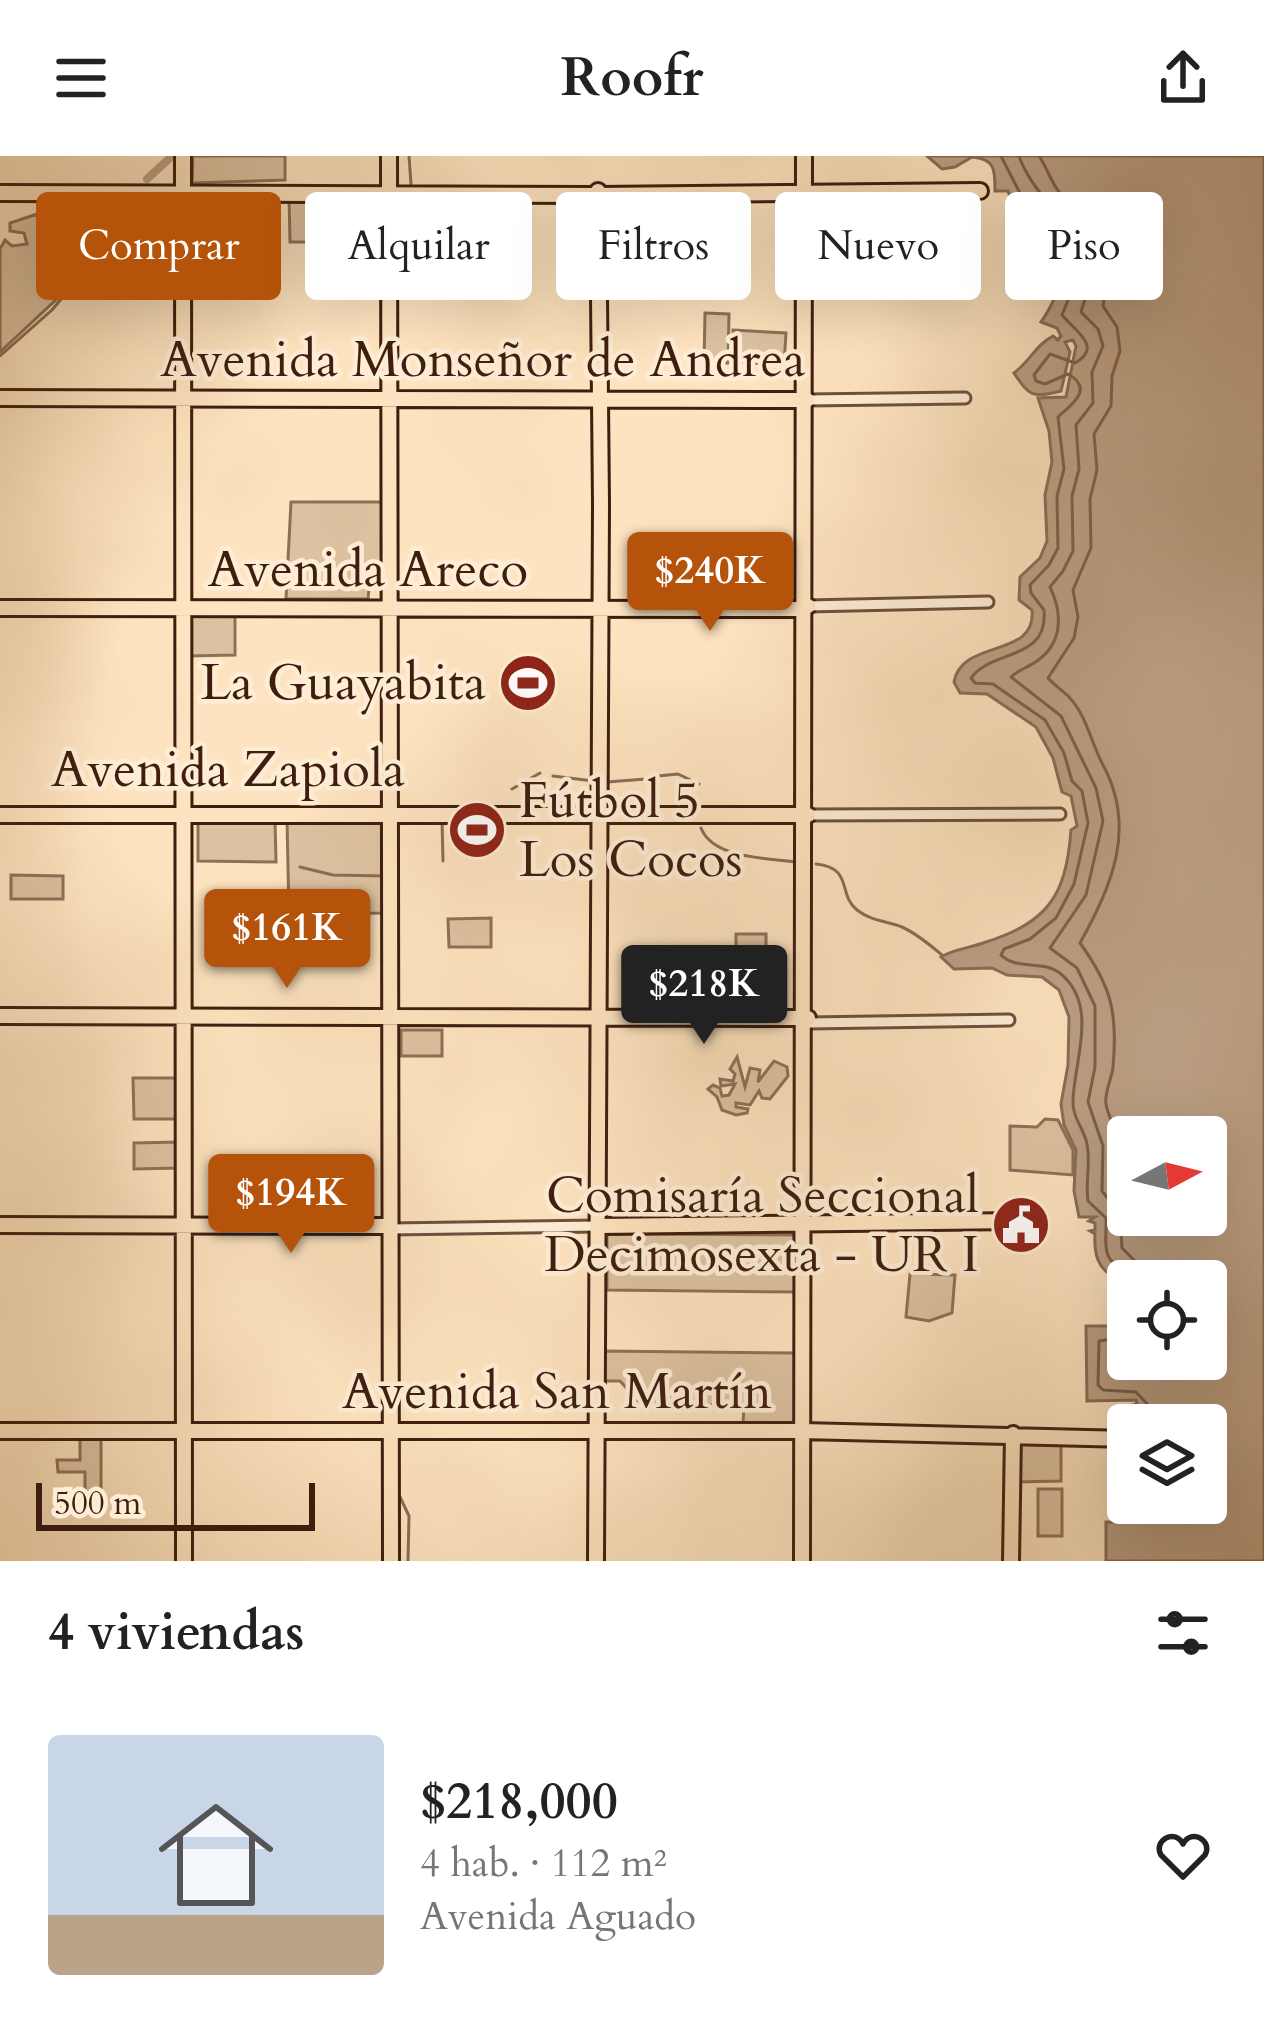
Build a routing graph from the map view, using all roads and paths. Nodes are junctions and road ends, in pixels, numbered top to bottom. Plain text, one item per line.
1 (183, 156) edge
2 (392, 156) edge
3 (805, 156) edge
4 (0, 189) edge
5 (184, 189) junction
6 (391, 189) junction
7 (804, 190) junction
8 (980, 190) dead end
9 (598, 191) junction
10 (0, 398) edge
11 (183, 398) junction
12 (391, 398) junction
13 (965, 398) dead end
14 (601, 399) junction
15 (806, 400) junction
16 (988, 602) dead end
17 (0, 606) edge
18 (183, 606) junction
19 (391, 606) junction
20 (600, 606) junction
21 (804, 606) junction
22 (0, 811) edge
23 (183, 812) junction
24 (805, 812) junction
25 (391, 813) junction
26 (600, 813) junction
27 (1060, 814) dead end
28 (0, 1018) edge
29 (1009, 1018) dead end
30 (184, 1019) junction
31 (391, 1019) junction
32 (599, 1020) junction
33 (805, 1020) junction
34 (1028, 1221) dead end
35 (599, 1226) junction
36 (0, 1227) edge
37 (805, 1227) junction
38 (184, 1228) junction
39 (391, 1229) junction
40 (0, 1434) edge
41 (184, 1434) junction
42 (391, 1434) junction
43 (599, 1434) junction
44 (804, 1434) junction
45 (1013, 1434) junction
46 (1107, 1436) edge
47 (184, 1561) edge
48 (391, 1561) edge
49 (598, 1561) edge
50 (805, 1561) edge
51 (1011, 1561) edge

1 - 5 main road
2 - 6 main road
3 - 7 main road
4 - 5 main road
5 - 6 main road
5 - 11 main road
6 - 9 main road
6 - 12 main road
7 - 8 main road
7 - 9 main road
7 - 15 main road
9 - 14 main road
10 - 11 main road, Avenida Monseñor de Andrea
11 - 12 main road, Avenida Monseñor de Andrea
11 - 18 main road
12 - 14 main road, Avenida Monseñor de Andrea
12 - 19 main road
13 - 15 street, Avenida Monseñor de Andrea
14 - 15 main road, Avenida Monseñor de Andrea
14 - 20 main road
15 - 21 main road
16 - 21 street, Avenida Areco
17 - 18 main road, Avenida Areco
18 - 19 main road, Avenida Areco
18 - 23 main road
19 - 20 main road, Avenida Areco
19 - 25 main road
20 - 21 main road, Avenida Areco
20 - 26 main road
21 - 24 main road
22 - 23 main road, Avenida Zapiola
23 - 25 main road, Avenida Zapiola
23 - 30 main road
24 - 26 main road, Avenida Zapiola
24 - 27 street, Avenida Zapiola
24 - 33 main road
25 - 26 main road, Avenida Zapiola
25 - 31 main road
26 - 32 main road
28 - 30 main road
29 - 33 street
30 - 31 main road
30 - 38 main road
31 - 32 main road
31 - 39 main road
32 - 33 main road
32 - 35 main road
33 - 37 main road
34 - 37 main road
35 - 37 main road
35 - 39 street
35 - 43 main road
36 - 38 main road
37 - 44 main road
38 - 39 main road
38 - 41 main road
39 - 42 main road
40 - 41 main road, Avenida San Martín
41 - 42 main road, Avenida San Martín
41 - 47 main road
42 - 43 main road, Avenida San Martín
42 - 48 main road
43 - 44 main road, Avenida San Martín
43 - 49 main road
44 - 45 main road, Avenida San Martín
44 - 50 main road
45 - 46 main road, Avenida San Martín
45 - 51 main road

